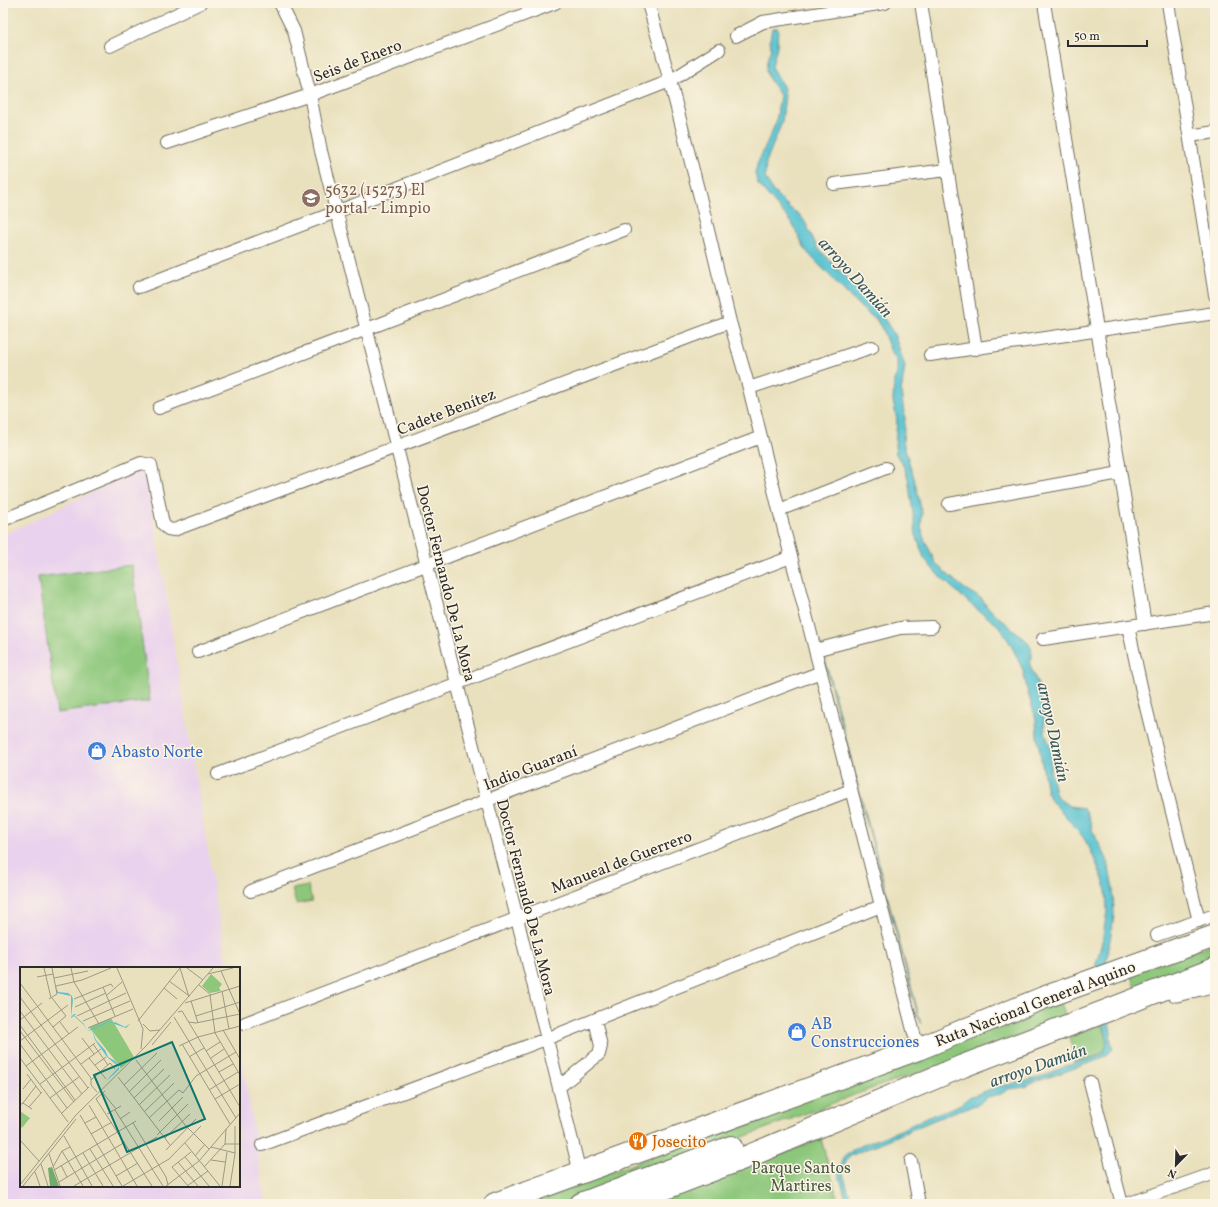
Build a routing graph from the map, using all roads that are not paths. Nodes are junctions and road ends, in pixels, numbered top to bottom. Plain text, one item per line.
1 (200, 3) edge
2 (280, 3) edge
3 (555, 3) edge
4 (648, 3) edge
5 (885, 3) edge
6 (921, 3) edge
7 (1044, 3) edge
8 (1168, 3) edge
9 (736, 36) dead end
10 (110, 46) dead end
11 (719, 50) dead end
12 (670, 81) junction
13 (310, 95) junction
14 (1215, 132) edge
15 (1190, 136) junction
16 (168, 143) dead end
17 (947, 170) junction
18 (834, 184) dead end
19 (336, 212) junction
20 (624, 230) dead end
21 (139, 287) dead end
22 (1215, 295) edge
23 (1215, 313) edge
24 (730, 322) junction
25 (367, 329) junction
26 (1097, 330) junction
27 (872, 347) dead end
28 (976, 348) junction
29 (930, 355) dead end
30 (749, 388) junction
31 (159, 408) dead end
32 (761, 438) junction
33 (396, 447) junction
34 (886, 468) dead end
35 (1120, 473) junction
36 (949, 504) dead end
37 (779, 510) junction
38 (3, 520) edge
39 (791, 557) junction
40 (427, 565) junction
41 (1215, 613) edge
42 (1145, 624) junction
43 (1128, 626) junction
44 (932, 627) dead end
45 (1043, 639) dead end
46 (815, 650) junction
47 (198, 652) dead end
48 (821, 672) junction
49 (457, 683) junction
50 (218, 774) dead end
51 (851, 790) junction
52 (486, 800) junction
53 (251, 891) dead end
54 (881, 906) junction
55 (1215, 915) edge
56 (517, 918) junction
57 (1207, 923) edge
58 (1157, 936) dead end
59 (1215, 936) edge
60 (1185, 946) junction
61 (1215, 969) edge
62 (1215, 982) edge
63 (1153, 992) junction
64 (595, 1020) junction
65 (245, 1023) dead end
66 (546, 1039) junction
67 (918, 1049) junction
68 (963, 1066) junction
69 (1090, 1082) dead end
70 (559, 1087) junction
71 (262, 1145) dead end
72 (911, 1161) dead end
73 (576, 1174) junction
74 (1215, 1174) edge
75 (495, 1204) edge
76 (519, 1204) edge
77 (581, 1204) edge
78 (624, 1204) edge
79 (920, 1204) edge
80 (1122, 1204) edge
81 (1127, 1204) edge

1 - 10 street
2 - 13 street, Doctor Fernando De La Mora
3 - 13 street, Seis de Enero
4 - 12 street
5 - 9 street
6 - 17 street
7 - 26 street
8 - 15 street
11 - 12 street
12 - 19 street
12 - 24 street
13 - 16 street, Seis de Enero
13 - 19 street, Doctor Fernando De La Mora
14 - 15 street
15 - 22 street
17 - 18 street
17 - 28 street
19 - 21 street
19 - 25 street, Doctor Fernando De La Mora
20 - 25 street
23 - 26 street
24 - 30 street
24 - 33 street, Cadete Benítez
25 - 31 street
25 - 33 street, Doctor Fernando De La Mora
26 - 28 street
26 - 35 street
27 - 30 street
28 - 29 street
30 - 32 street
32 - 37 street
32 - 40 street
33 - 38 street, Cadete Benítez
33 - 40 street, Doctor Fernando De La Mora
34 - 37 street
35 - 36 street
35 - 42 street
37 - 39 street
39 - 46 street
39 - 49 street
40 - 47 street
40 - 49 street, Doctor Fernando De La Mora
41 - 42 street
42 - 43 street
43 - 45 street
43 - 57 street
44 - 46 street
46 - 48 street
48 - 51 street
48 - 52 street, Indio Guaraní
49 - 50 street
49 - 52 street, Doctor Fernando De La Mora
51 - 54 street
51 - 56 street, Manueal de Guerrero
52 - 53 street, Indio Guaraní
52 - 56 street, Doctor Fernando De La Mora
54 - 64 street
54 - 67 street
55 - 57 street
56 - 65 street, Manueal de Guerrero
56 - 66 street, Doctor Fernando De La Mora
57 - 58 street
57 - 60 highway
59 - 60 highway, Ruta Nacional General Aquino
60 - 67 highway, Ruta Nacional General Aquino
61 - 63 highway, Ruta Nacional General Aquino
62 - 63 main road
63 - 68 highway, Ruta Nacional General Aquino
64 - 66 street
64 - 70 street
66 - 70 street, Doctor Fernando De La Mora
66 - 71 street
67 - 73 highway, Ruta Nacional General Aquino
68 - 77 highway
68 - 78 highway, Ruta Nacional General Aquino
69 - 80 street
70 - 73 street, Doctor Fernando De La Mora
72 - 79 street
73 - 75 highway, Ruta Nacional General Aquino
73 - 76 highway
74 - 81 street

